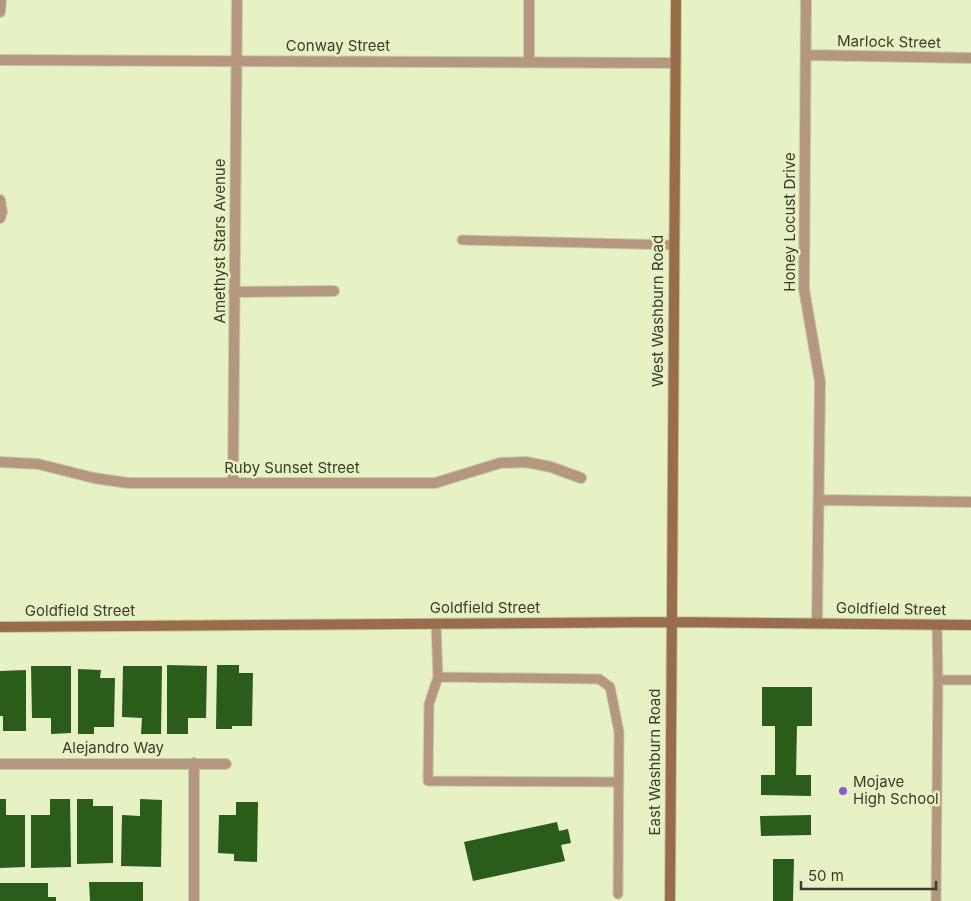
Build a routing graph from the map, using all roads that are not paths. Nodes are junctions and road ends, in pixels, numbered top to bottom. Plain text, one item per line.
1 (1, 0) edge
2 (237, 0) edge
3 (529, 0) edge
4 (676, 0) edge
5 (806, 0) edge
6 (0, 12) edge
7 (806, 55) junction
8 (971, 58) edge
9 (0, 60) edge
10 (236, 60) junction
11 (529, 62) junction
12 (675, 63) junction
13 (0, 200) edge
14 (0, 218) edge
15 (462, 240) dead end
16 (674, 245) junction
17 (334, 291) dead end
18 (234, 292) junction
19 (0, 462) edge
20 (580, 478) dead end
21 (232, 483) junction
22 (819, 500) junction
23 (971, 502) edge
24 (671, 622) junction
25 (817, 623) junction
26 (436, 624) junction
27 (937, 625) junction
28 (971, 625) edge
29 (0, 627) edge
30 (438, 677) junction
31 (938, 680) junction
32 (971, 680) edge
33 (194, 763) junction
34 (0, 764) edge
35 (226, 764) dead end
36 (619, 782) junction
37 (618, 894) dead end
38 (194, 901) edge
39 (670, 901) edge
40 (936, 901) edge

1 - 6 street
2 - 10 street, Amethyst Stars Avenue
3 - 11 street
4 - 12 street, West Washburn Road
5 - 7 street, Honey Locust Drive
7 - 8 street, Marlock Street
7 - 22 street, Honey Locust Drive
9 - 10 street, Conway Street
10 - 11 street, Conway Street
10 - 18 street, Amethyst Stars Avenue
11 - 12 street, Conway Street
12 - 16 street, West Washburn Road
13 - 14 street
15 - 16 lane
16 - 24 street, West Washburn Road
17 - 18 street
18 - 21 street, Amethyst Stars Avenue
19 - 21 street, Ruby Sunset Street
20 - 21 street, Ruby Sunset Street
22 - 23 street
22 - 25 street, Honey Locust Drive
24 - 25 street, Goldfield Street
24 - 26 street, Goldfield Street
24 - 39 street, East Washburn Road
25 - 27 street, Goldfield Street
26 - 29 street, Goldfield Street
26 - 30 lane
27 - 28 street, Goldfield Street
27 - 31 lane
30 - 36 lane
30 - 36 lane
31 - 32 lane
31 - 40 lane
33 - 34 street, Alejandro Way
33 - 35 street, Alejandro Way
33 - 38 street
36 - 37 lane

